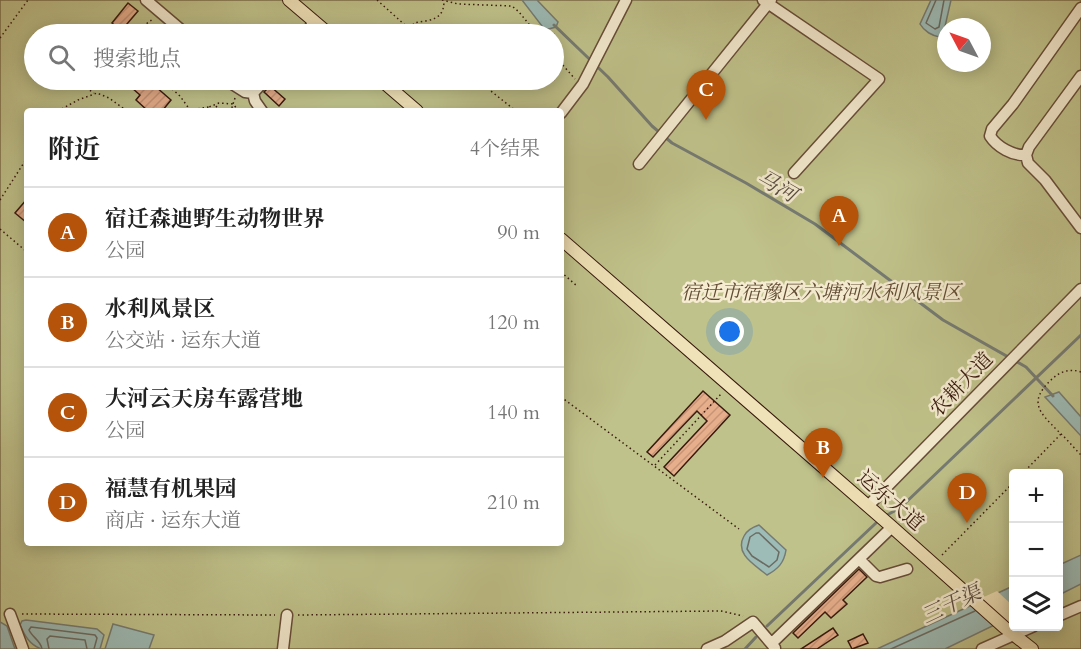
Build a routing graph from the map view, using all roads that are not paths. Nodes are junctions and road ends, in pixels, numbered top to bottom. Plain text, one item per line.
1 (146, 0) edge
2 (290, 0) edge
3 (626, 0) edge
4 (767, 1) edge
5 (1081, 8) edge
6 (315, 22) joint
7 (174, 24) edge
8 (317, 24) edge
9 (1081, 76) edge
10 (240, 90) edge
11 (256, 90) edge
12 (393, 90) edge
13 (253, 93) junction
14 (260, 108) edge
15 (414, 108) edge
16 (564, 108) edge
17 (1026, 154) junction
18 (639, 164) dead end
19 (794, 173) dead end
20 (1081, 228) edge
21 (564, 242) edge
22 (1081, 289) edge
23 (868, 506) junction
24 (892, 526) junction
25 (859, 559) junction
26 (907, 569) dead end
27 (1081, 606) edge
28 (10, 614) road end
29 (1063, 614) edge
30 (287, 615) road end
31 (1018, 631) edge
32 (1009, 633) junction
33 (774, 646) edge
34 (23, 649) edge
35 (283, 649) edge
36 (707, 649) edge
37 (982, 649) edge
38 (1024, 649) edge
39 (1032, 649) edge

1 - 7 street
2 - 6 main road
3 - 16 street
4 - 18 street
4 - 19 street
5 - 17 street
6 - 8 main road
9 - 17 street
10 - 13 street
11 - 13 street
12 - 15 main road
13 - 14 street
17 - 20 street
21 - 23 main road, 运东大道
22 - 23 street, 农耕大道
23 - 24 main road, 运东大道
24 - 25 street
24 - 32 main road, 运东大道
25 - 26 street
25 - 33 street
27 - 29 street
28 - 34 street
30 - 35 street
31 - 32 street
32 - 37 street
32 - 38 main road, 运东大道
32 - 39 main road, 运东大道
33 - 36 street

